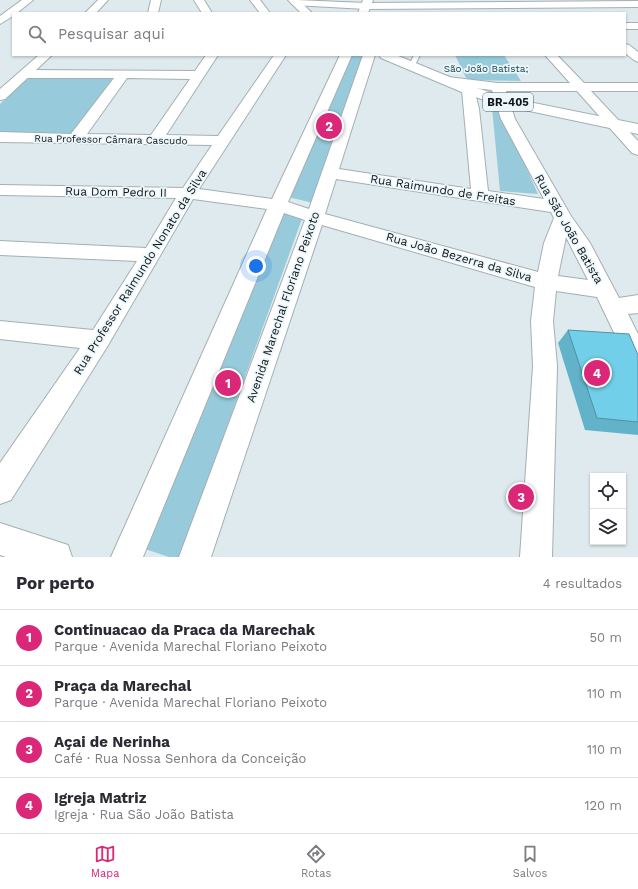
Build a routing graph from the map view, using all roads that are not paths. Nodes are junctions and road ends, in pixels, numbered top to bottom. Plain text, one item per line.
1 (28, 0) edge
2 (103, 0) edge
3 (156, 0) edge
4 (199, 0) edge
5 (255, 0) edge
6 (295, 1) edge
7 (317, 2) edge
8 (418, 3) edge
9 (638, 4) edge
10 (573, 5) junction
11 (366, 6) edge
12 (13, 12) edge
13 (91, 12) edge
14 (153, 12) edge
15 (206, 12) edge
16 (264, 12) edge
17 (306, 12) edge
18 (583, 12) edge
19 (12, 13) edge
20 (0, 22) edge
21 (12, 24) edge
22 (626, 26) edge
23 (638, 26) edge
24 (626, 48) edge
25 (45, 56) edge
26 (211, 56) edge
27 (279, 56) edge
28 (346, 56) edge
29 (369, 56) edge
30 (390, 56) edge
31 (551, 56) edge
32 (638, 58) edge
33 (415, 61) edge
34 (25, 74) junction
35 (123, 75) junction
36 (199, 75) junction
37 (448, 81) junction
38 (638, 87) edge
39 (580, 88) junction
40 (469, 90) junction
41 (499, 94) junction
42 (0, 96) edge
43 (615, 124) junction
44 (638, 129) edge
45 (0, 137) edge
46 (76, 138) junction
47 (155, 140) junction
48 (223, 141) junction
49 (638, 150) edge
50 (329, 173) junction
51 (1, 191) edge
52 (188, 193) junction
53 (480, 196) junction
54 (278, 206) junction
55 (560, 213) junction
56 (315, 217) junction
57 (0, 248) edge
58 (152, 255) junction
59 (546, 282) junction
60 (609, 299) junction
61 (638, 304) edge
62 (0, 330) edge
63 (99, 340) junction
64 (638, 357) edge
65 (0, 489) edge
66 (0, 539) edge
67 (56, 557) edge
68 (127, 557) edge
69 (195, 557) edge
70 (536, 557) edge

1 - 12 street
2 - 13 street
3 - 14 street
4 - 15 street
5 - 16 street
6 - 7 street
6 - 17 main road
7 - 11 street
8 - 10 street
8 - 11 street
9 - 10 street
10 - 18 street
19 - 20 street
20 - 21 street
22 - 23 street
24 - 32 street
25 - 34 main road
26 - 36 street
27 - 48 street, Rua Professor Raimundo Nonato da Silva
28 - 54 street
29 - 50 street, Avenida Marechal Floriano Peixoto
30 - 33 main road, BR-405
31 - 39 street
33 - 37 main road, BR-405
34 - 35 street
34 - 42 main road
35 - 36 street
35 - 46 street
36 - 47 street
37 - 40 main road, BR-405
37 - 41 street
38 - 39 street
39 - 41 street
39 - 43 street
40 - 41 main road, BR-405
40 - 53 street
41 - 43 main road, BR-405
41 - 55 street, Rua São João Batista
43 - 44 main road, BR-405
43 - 49 street
45 - 46 street, Rua Professor Câmara Cascudo
46 - 47 street, Rua Professor Câmara Cascudo
47 - 48 street, Rua Professor Câmara Cascudo
48 - 52 street, Rua Professor Raimundo Nonato da Silva
50 - 53 street, Rua Raimundo de Freitas
50 - 56 street, Avenida Marechal Floriano Peixoto
51 - 52 street, Rua Dom Pedro II
52 - 54 street, Rua Dom Pedro II
52 - 58 street, Rua Professor Raimundo Nonato da Silva
53 - 55 street, Rua Raimundo de Freitas
54 - 56 street, Rua João Bezerra da Silva
54 - 68 street
55 - 59 street
55 - 60 street, Rua São João Batista
56 - 59 street, Rua João Bezerra da Silva
56 - 69 street, Avenida Marechal Floriano Peixoto
57 - 58 street
58 - 63 street, Rua Professor Raimundo Nonato da Silva
59 - 60 street, Rua João Bezerra da Silva
59 - 70 street
60 - 61 street, Rua João Bezerra da Silva
60 - 64 street, Rua São João Batista
62 - 63 street
63 - 65 street, Rua Professor Raimundo Nonato da Silva
66 - 67 street

